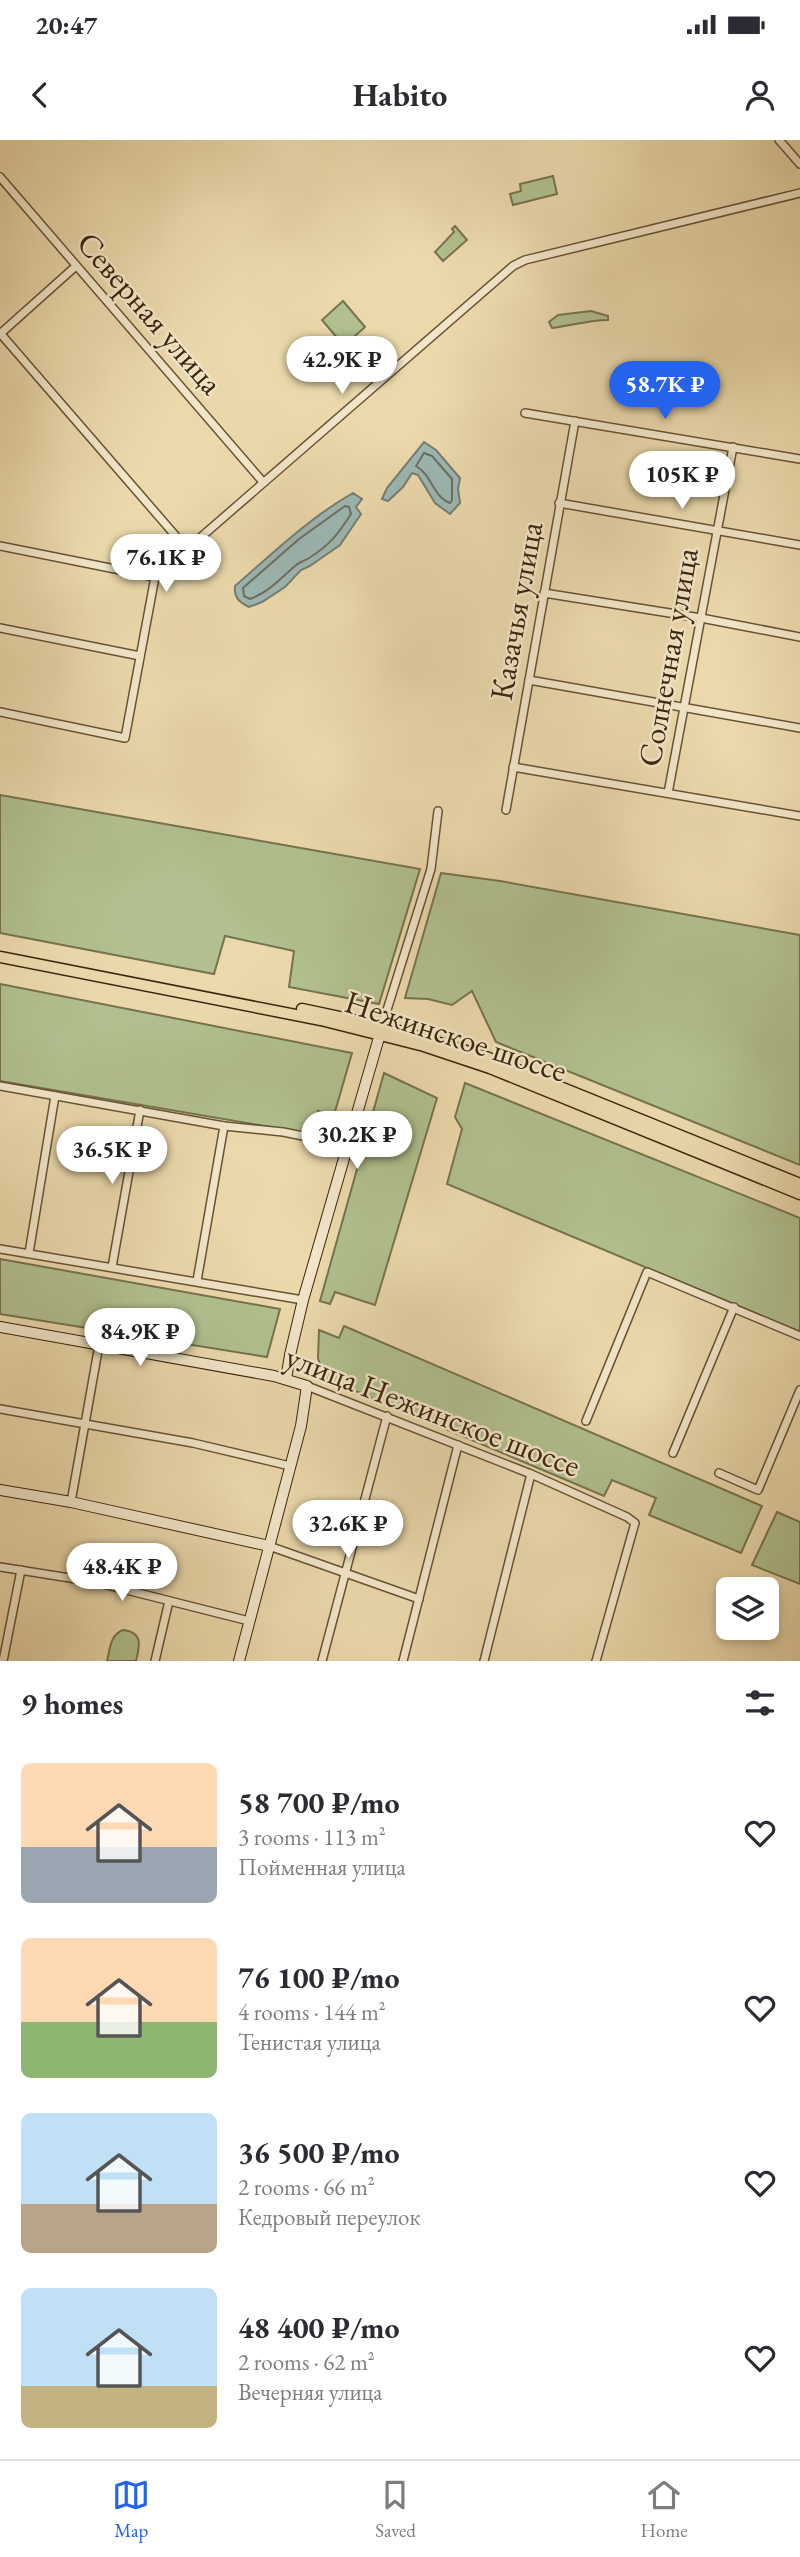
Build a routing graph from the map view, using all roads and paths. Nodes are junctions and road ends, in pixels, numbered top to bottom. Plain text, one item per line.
1 (779, 140) edge
2 (800, 164) edge
3 (0, 177) edge
4 (800, 193) edge
5 (76, 266) junction
6 (0, 333) edge
7 (525, 413) dead end
8 (575, 421) junction
9 (733, 447) junction
10 (800, 459) edge
11 (263, 482) junction
12 (559, 503) junction
13 (716, 531) junction
14 (800, 545) edge
15 (0, 546) edge
16 (187, 549) junction
17 (155, 577) junction
18 (544, 593) junction
19 (701, 618) junction
20 (0, 628) edge
21 (800, 637) edge
22 (141, 656) junction
23 (528, 680) junction
24 (685, 707) junction
25 (0, 712) edge
26 (800, 728) edge
27 (513, 767) junction
28 (668, 793) junction
29 (506, 810) dead end
30 (439, 811) dead end
31 (800, 816) edge
32 (0, 951) edge
33 (0, 957) edge
34 (381, 1030) junction
35 (0, 1086) edge
36 (55, 1096) junction
37 (140, 1110) junction
38 (224, 1125) junction
39 (348, 1145) junction
40 (800, 1184) edge
41 (800, 1194) edge
42 (0, 1249) edge
43 (29, 1254) junction
44 (111, 1267) junction
45 (197, 1281) junction
46 (303, 1300) junction
47 (734, 1307) junction
48 (0, 1327) edge
49 (800, 1336) edge
50 (99, 1345) junction
51 (286, 1379) junction
52 (307, 1386) junction
53 (800, 1390) edge
54 (0, 1409) edge
55 (387, 1416) junction
56 (586, 1421) dead end
57 (86, 1424) junction
58 (458, 1445) junction
59 (673, 1453) dead end
60 (290, 1466) junction
61 (719, 1473) dead end
62 (531, 1474) junction
63 (0, 1490) edge
64 (71, 1502) junction
65 (269, 1546) junction
66 (0, 1567) edge
67 (21, 1570) junction
68 (345, 1574) junction
69 (419, 1600) junction
70 (169, 1601) junction
71 (249, 1621) junction
72 (4, 1633) edge
73 (3, 1661) edge
74 (155, 1661) edge
75 (239, 1661) edge
76 (322, 1661) edge
77 (403, 1661) edge
78 (484, 1661) edge
79 (596, 1661) edge

1 - 2 street
3 - 5 street, Северная улица
4 - 11 street
5 - 6 street
5 - 11 street, Северная улица
6 - 16 street
7 - 8 street
8 - 9 street
8 - 12 street, Казачья улица
9 - 10 street
9 - 13 street, Солнечная улица
11 - 16 street
12 - 13 street
12 - 18 street, Казачья улица
13 - 14 street
13 - 19 street, Солнечная улица
15 - 17 street
16 - 17 street
17 - 22 street
18 - 19 street
18 - 23 street, Казачья улица
19 - 21 street
19 - 24 street, Солнечная улица
20 - 22 street
22 - 25 street
23 - 24 street
23 - 27 street, Казачья улица
24 - 26 street
24 - 28 street, Солнечная улица
27 - 28 street
27 - 29 street, Казачья улица
28 - 31 street
30 - 34 street
32 - 34 main road, Нежинское шоссе
33 - 34 main road, Нежинское шоссе
34 - 39 main road
34 - 40 main road, Нежинское шоссе
34 - 41 main road, Нежинское шоссе
35 - 36 street
36 - 37 street
36 - 43 street
37 - 38 street
37 - 44 street
38 - 39 street
38 - 45 street
39 - 46 main road
42 - 43 street
43 - 44 street
44 - 45 street
45 - 46 street
46 - 51 main road
47 - 49 street
47 - 56 street
47 - 59 street
48 - 50 main road, улица Нежинское шоссе
50 - 51 main road, улица Нежинское шоссе
50 - 57 street
51 - 52 main road, улица Нежинское шоссе
52 - 55 street, улица Нежинское шоссе
52 - 60 main road
53 - 61 street
54 - 57 street
55 - 58 street, улица Нежинское шоссе
55 - 68 street
57 - 60 street
57 - 64 street
58 - 62 street, улица Нежинское шоссе
58 - 69 street
60 - 65 main road
62 - 78 street
62 - 79 street, улица Нежинское шоссе
63 - 64 main road
64 - 65 main road
65 - 68 street
65 - 71 main road
66 - 67 street
67 - 70 street
67 - 72 street
68 - 69 street
68 - 76 street
69 - 77 street
70 - 71 street
70 - 74 street
71 - 75 main road
72 - 73 street

